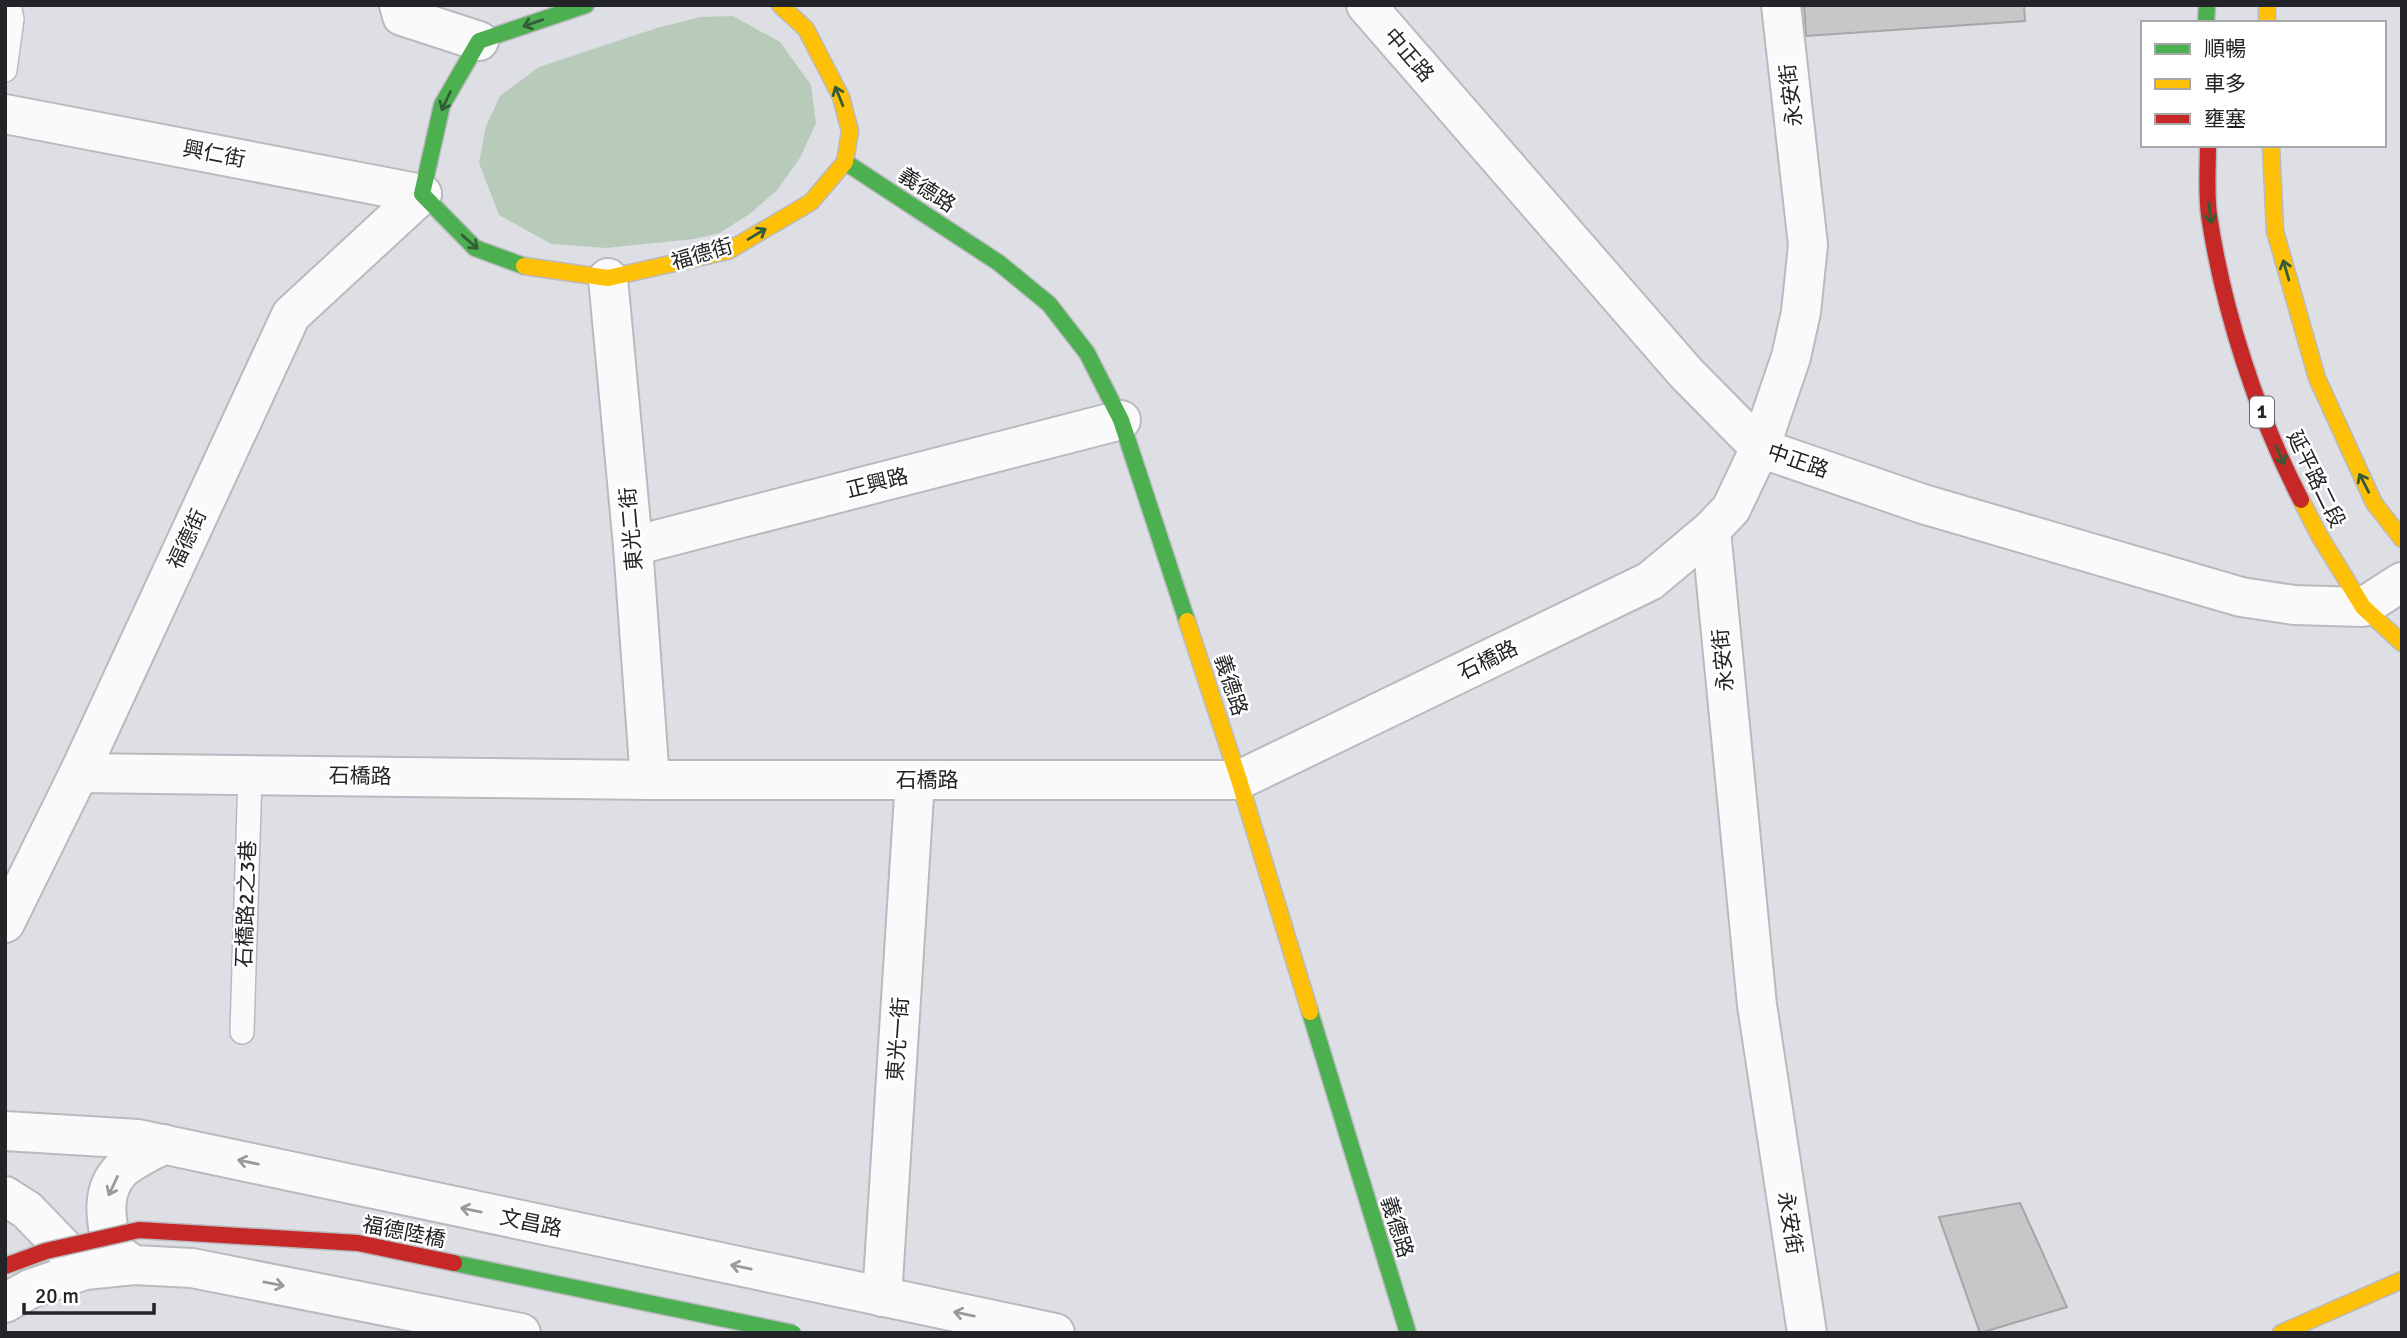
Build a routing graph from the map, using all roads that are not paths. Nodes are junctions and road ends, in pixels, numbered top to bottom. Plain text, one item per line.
1 (9, 5) edge
2 (399, 5) edge
3 (586, 5) edge
4 (780, 5) edge
5 (1366, 5) edge
6 (1781, 5) edge
7 (479, 41) junction
8 (5, 71) edge
9 (5, 114) edge
10 (2208, 147) edge
11 (2271, 147) edge
12 (845, 162) junction
13 (422, 194) junction
14 (608, 278) junction
15 (1121, 420) junction
16 (1760, 448) junction
17 (1711, 530) junction
18 (2402, 539) edge
19 (632, 546) junction
20 (2402, 582) edge
21 (2363, 607) junction
22 (2402, 643) edge
23 (79, 773) junction
24 (250, 775) junction
25 (650, 780) junction
26 (915, 780) junction
27 (1239, 780) junction
28 (5, 923) edge
29 (242, 1032) dead end
30 (5, 1131) edge
31 (164, 1144) junction
32 (5, 1196) edge
33 (134, 1265) junction
34 (5, 1266) edge
35 (85, 1270) junction
36 (2402, 1280) edge
37 (882, 1297) junction
38 (5, 1303) edge
39 (520, 1333) edge
40 (793, 1333) edge
41 (1055, 1333) edge
42 (1408, 1333) edge
43 (1807, 1333) edge
44 (2281, 1333) edge

1 - 8 lane
2 - 7 street
3 -> 7 main road
12 -> 4 main road
5 - 16 street, 中正路
6 - 16 street, 永安街
7 -> 13 main road
9 - 13 street, 興仁街
10 -> 21 main road, 延平路二段 / 1
18 -> 11 main road, 延平路二段
14 -> 12 main road, 福德街
12 - 15 main road, 義德路
13 -> 14 main road, 福德街
13 - 23 street, 福德街
14 - 19 street, 東光二街
15 - 19 street, 正興路
15 - 27 main road, 義德路
16 - 17 street, 永安街
16 - 21 street, 中正路
17 - 27 street, 石橋路
17 - 43 street, 永安街
19 - 25 street, 東光二街
20 - 21 street
21 - 22 main road, 延平路二段 / 1
23 - 24 street, 石橋路
23 - 28 street, 福德街
24 - 25 street, 石橋路
24 - 29 lane, 石橋路2之3巷
25 - 26 street, 石橋路
26 - 27 street, 石橋路
26 - 37 street, 東光一街
27 - 42 main road, 義德路
30 - 31 street, 文昌路
31 -> 33 street
37 -> 31 street, 文昌路
32 - 35 street
33 - 35 street
33 -> 39 street
34 - 40 main road, 福德陸橋, bridge
35 - 38 street
36 - 44 main road
41 -> 37 street, 文昌路

